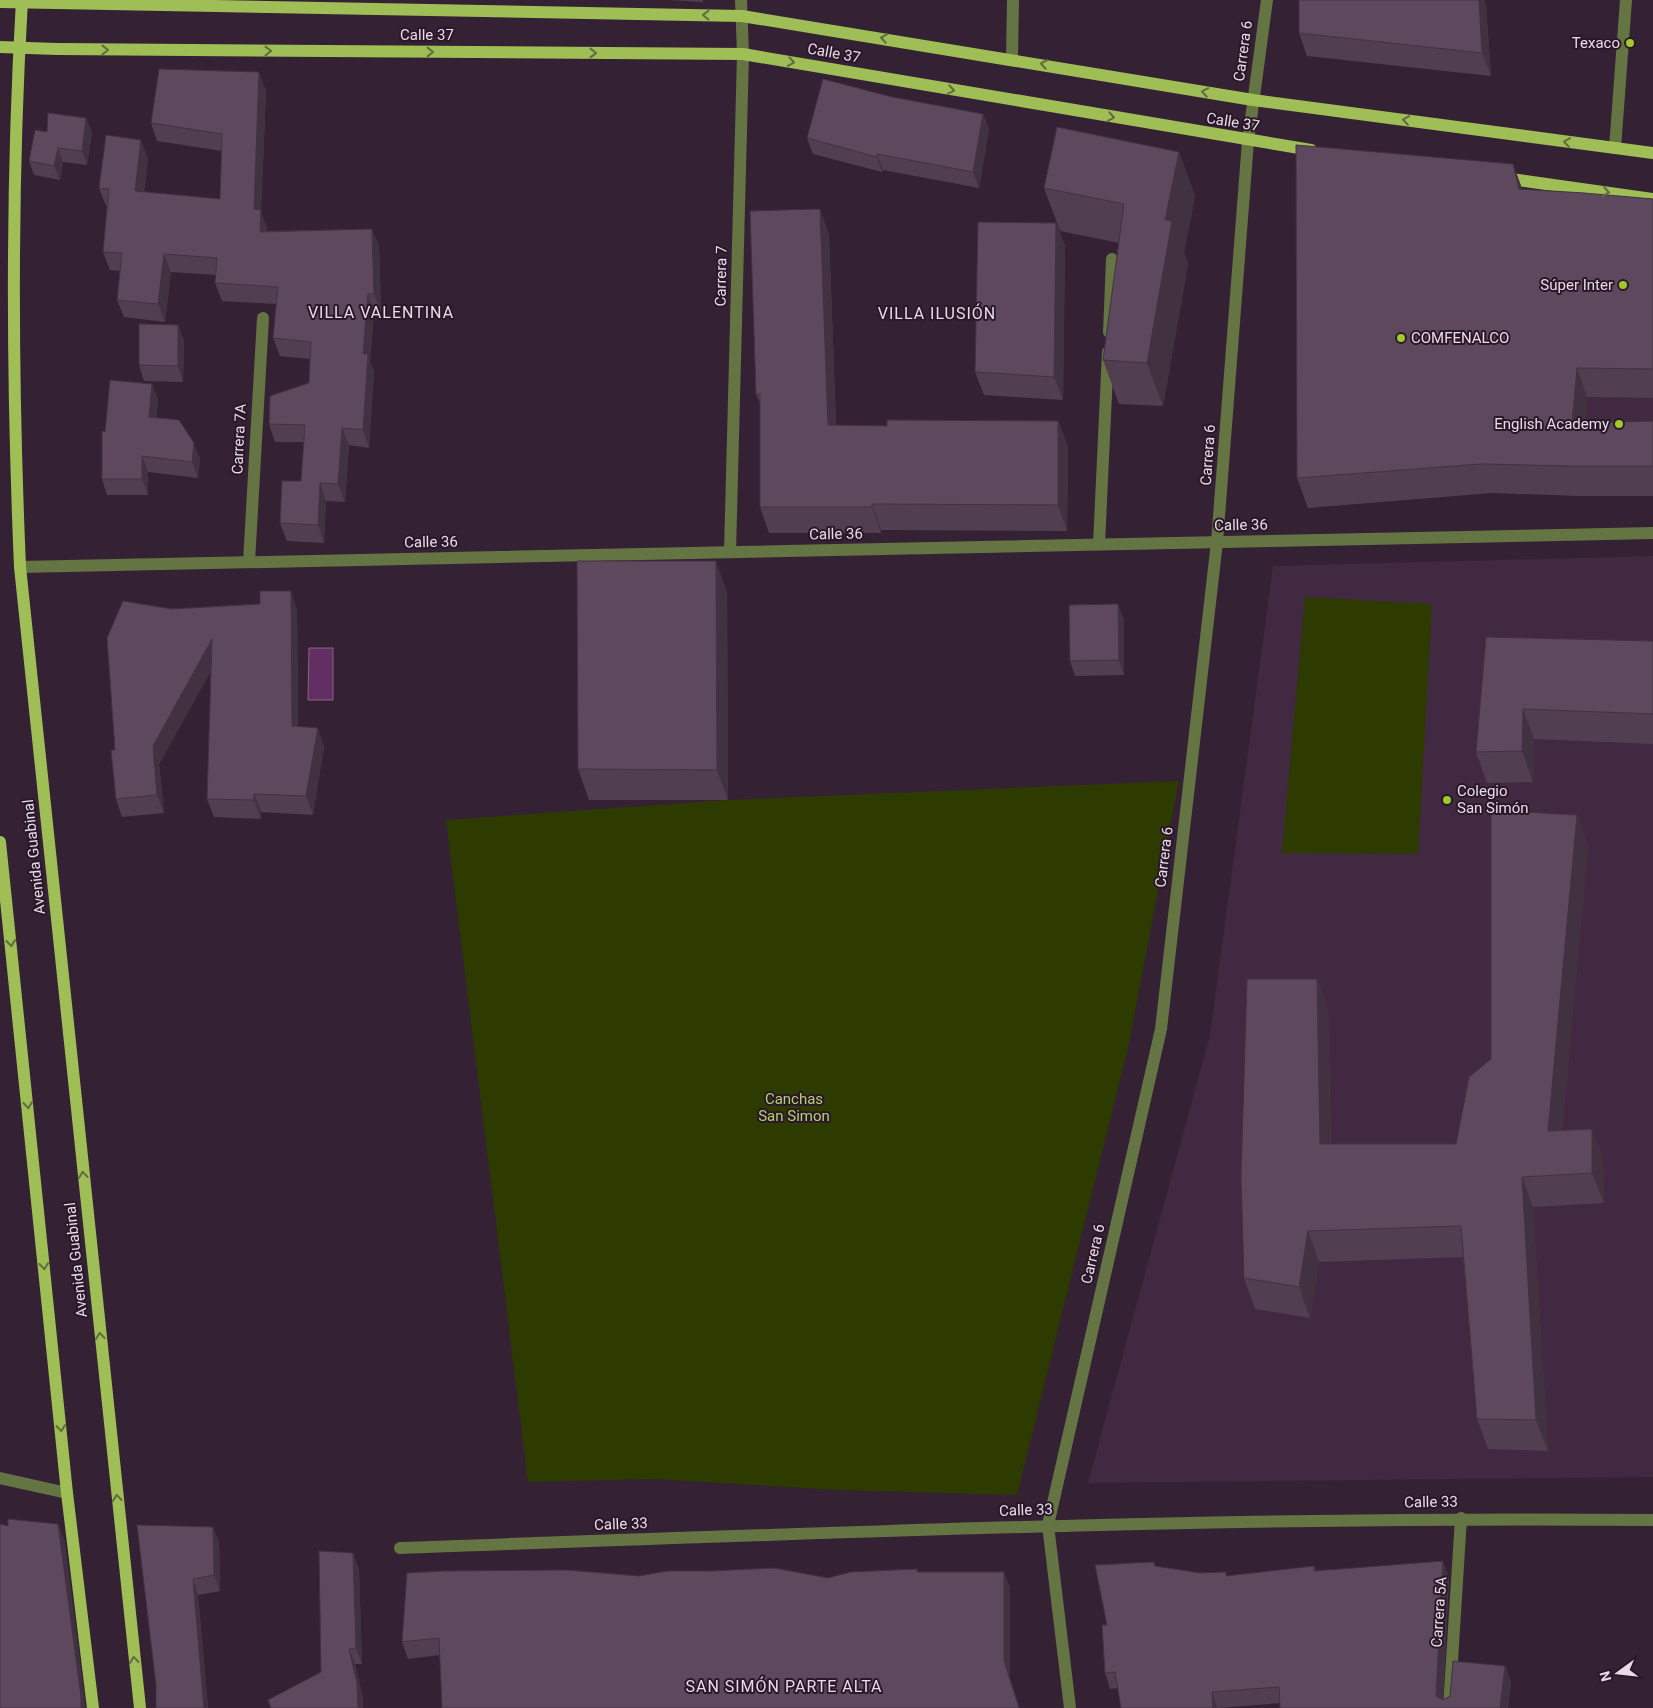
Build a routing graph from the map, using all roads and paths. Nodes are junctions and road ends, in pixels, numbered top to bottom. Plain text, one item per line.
1 (22, 0) edge
2 (741, 0) edge
3 (1013, 0) edge
4 (1267, 0) edge
5 (1626, 0) edge
6 (0, 2) edge
7 (742, 16) junction
8 (0, 47) edge
9 (743, 54) junction
10 (1012, 59) junction
11 (1252, 100) junction
12 (1248, 141) junction
13 (1615, 148) junction
14 (1324, 152) edge
15 (1653, 153) edge
16 (1487, 176) edge
17 (1653, 199) edge
18 (1112, 259) dead end
19 (263, 318) dead end
20 (1653, 533) edge
21 (1217, 542) junction
22 (1099, 544) junction
23 (730, 552) junction
24 (249, 562) junction
25 (20, 567) junction
26 (0, 842) edge
27 (0, 1478) edge
28 (67, 1493) junction
29 (1461, 1518) junction
30 (1653, 1520) edge
31 (1048, 1525) junction
32 (400, 1548) dead end
33 (93, 1708) edge
34 (140, 1708) edge
35 (1070, 1708) edge
36 (1449, 1708) edge

1 - 25 main road, Avenida Guabinal
2 - 7 street, Carrera 7
3 - 10 street
4 - 11 street, Carrera 6
5 - 13 street
7 -> 6 main road, Calle 37, bridge
7 - 9 street, Carrera 7
10 -> 7 main road, Calle 37
8 -> 9 main road, Calle 37, bridge
9 -> 12 main road, Calle 37
9 - 23 street, Carrera 7
11 -> 10 main road, Calle 37
11 - 12 street, Carrera 6
13 -> 11 main road, Calle 37
12 - 14 main road, Calle 37
12 - 21 street, Carrera 6
13 - 15 main road, Calle 37
16 -> 17 main road
18 - 22 street
19 - 24 street, Carrera 7A
20 - 21 street, Calle 36
21 - 22 street, Calle 36
21 - 31 street, Carrera 6
22 - 23 street, Calle 36
23 - 24 street, Calle 36
24 - 25 street, Calle 36
34 -> 25 main road, Avenida Guabinal
26 -> 28 main road
27 - 28 street
28 - 33 main road
29 - 30 street, Calle 33
29 - 31 street, Calle 33
29 - 36 street, Carrera 5A
31 - 32 street, Calle 33
31 - 35 street, Carrera 6

